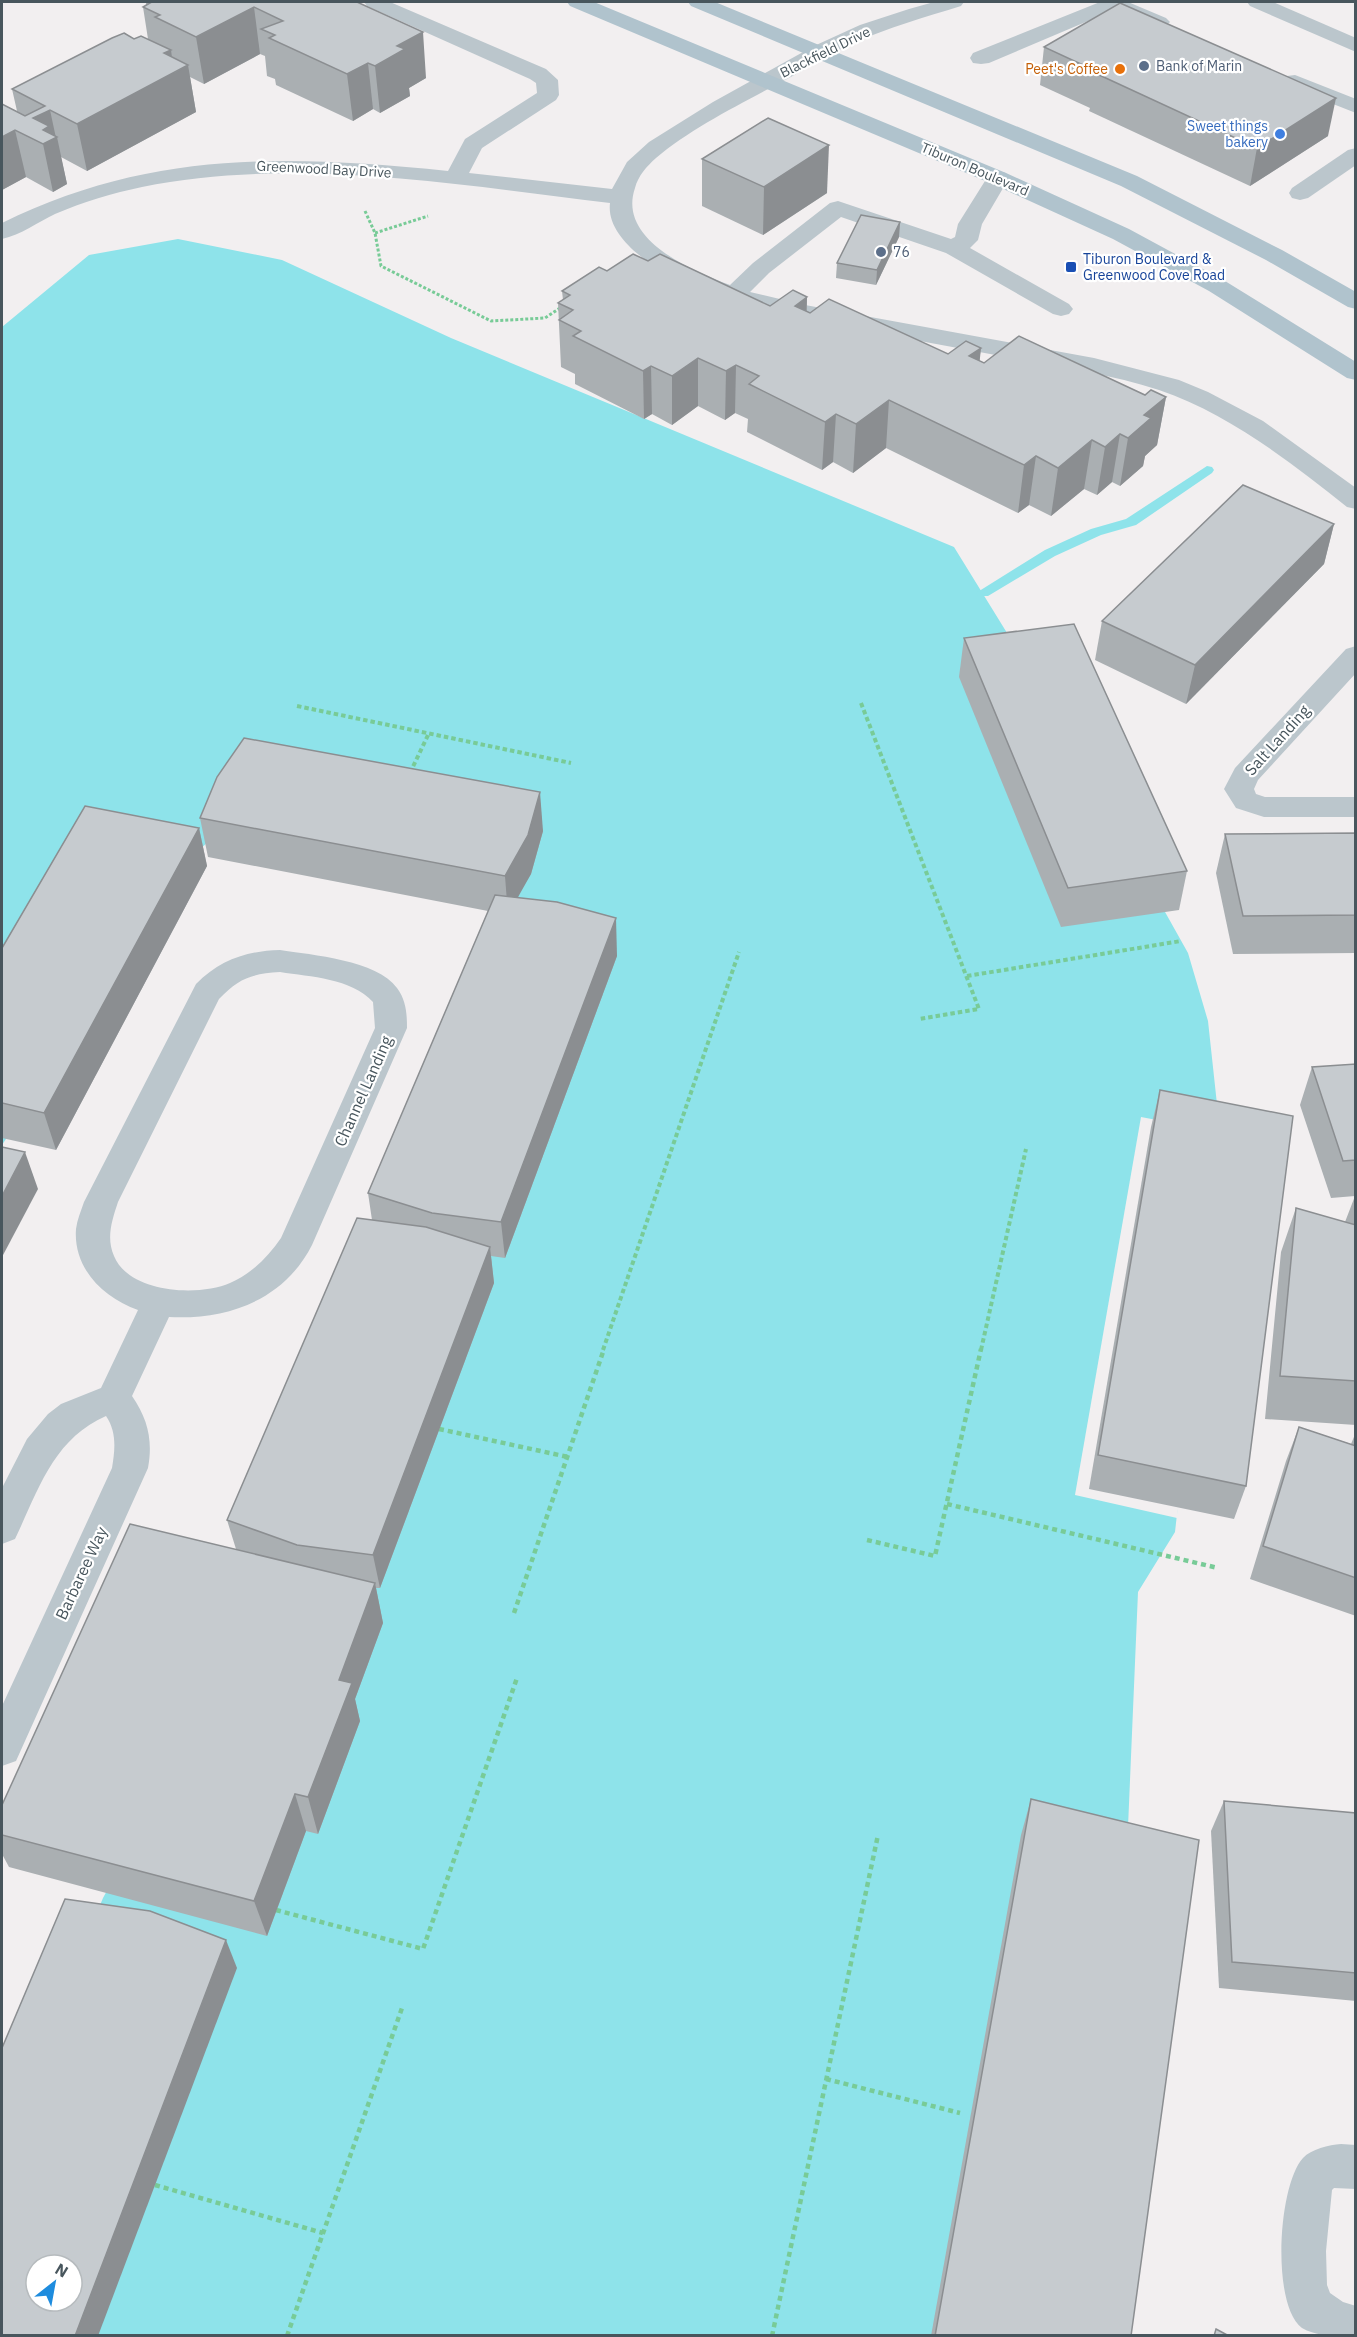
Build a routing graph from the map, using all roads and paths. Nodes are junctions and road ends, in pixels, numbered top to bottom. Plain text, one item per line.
1 (374, 2) edge
2 (577, 2) edge
3 (698, 2) edge
4 (954, 2) edge
5 (1116, 2) edge
6 (1257, 2) edge
7 (1180, 31) edge
8 (1356, 45) edge
9 (821, 52) junction
10 (981, 58) dead end
11 (1279, 74) edge
12 (766, 81) junction
13 (1356, 107) edge
14 (1356, 155) edge
15 (456, 177) junction
16 (998, 178) junction
17 (1300, 193) dead end
18 (620, 197) junction
19 (356, 206) dead end
20 (437, 213) dead end
21 (2, 231) edge
22 (375, 233) junction
23 (954, 249) junction
24 (734, 295) junction
25 (1356, 302) edge
26 (564, 306) edge
27 (1061, 309) dead end
28 (1356, 373) edge
29 (1356, 501) edge
30 (1356, 655) edge
31 (861, 703) dead end
32 (297, 706) dead end
33 (429, 733) junction
34 (571, 763) dead end
35 (407, 780) edge
36 (1356, 807) edge
37 (1181, 941) dead end
38 (739, 952) dead end
39 (967, 976) junction
40 (919, 1019) dead end
41 (1026, 1149) dead end
42 (159, 1302) junction
43 (113, 1399) junction
44 (439, 1429) dead end
45 (568, 1457) junction
46 (947, 1504) junction
47 (2, 1528) edge
48 (867, 1540) dead end
49 (1218, 1568) dead end
50 (514, 1613) dead end
51 (517, 1678) dead end
52 (2, 1748) edge
53 (878, 1834) dead end
54 (276, 1910) dead end
55 (402, 2008) dead end
56 (826, 2079) junction
57 (960, 2113) dead end
58 (1356, 2167) edge
59 (155, 2185) dead end
60 (323, 2233) junction
61 (1356, 2329) edge
62 (287, 2336) edge
63 (772, 2336) edge

1 - 15 street
2 - 12 main road, Tiburon Boulevard
3 - 9 main road
4 - 9 street, Blackfield Drive
5 - 7 street
5 - 10 street
6 - 8 street
9 - 12 street, Blackfield Drive
9 - 25 main road
11 - 13 street
12 - 16 main road, Tiburon Boulevard
12 - 18 street, Blackfield Drive
14 - 17 street
15 - 18 street, Greenwood Bay Drive
15 - 21 street, Greenwood Bay Drive
16 - 23 street
16 - 28 main road, Tiburon Boulevard
18 - 24 street
19 - 22 path
20 - 22 path
22 - 26 path
23 - 24 street
23 - 27 street
24 - 29 street
30 - 36 street, Salt Landing
31 - 39 path
32 - 33 path
33 - 34 path
33 - 35 path
37 - 39 path
38 - 45 path
39 - 40 path
41 - 46 path
42 - 42 street, Channel Landing
42 - 43 street
43 - 47 street
43 - 52 street, Barbaree Way
44 - 45 path
45 - 50 path
46 - 48 path
46 - 49 path
51 - 54 path
53 - 56 path
55 - 60 path
56 - 57 path
56 - 63 path
58 - 61 street
59 - 60 path
60 - 62 path

